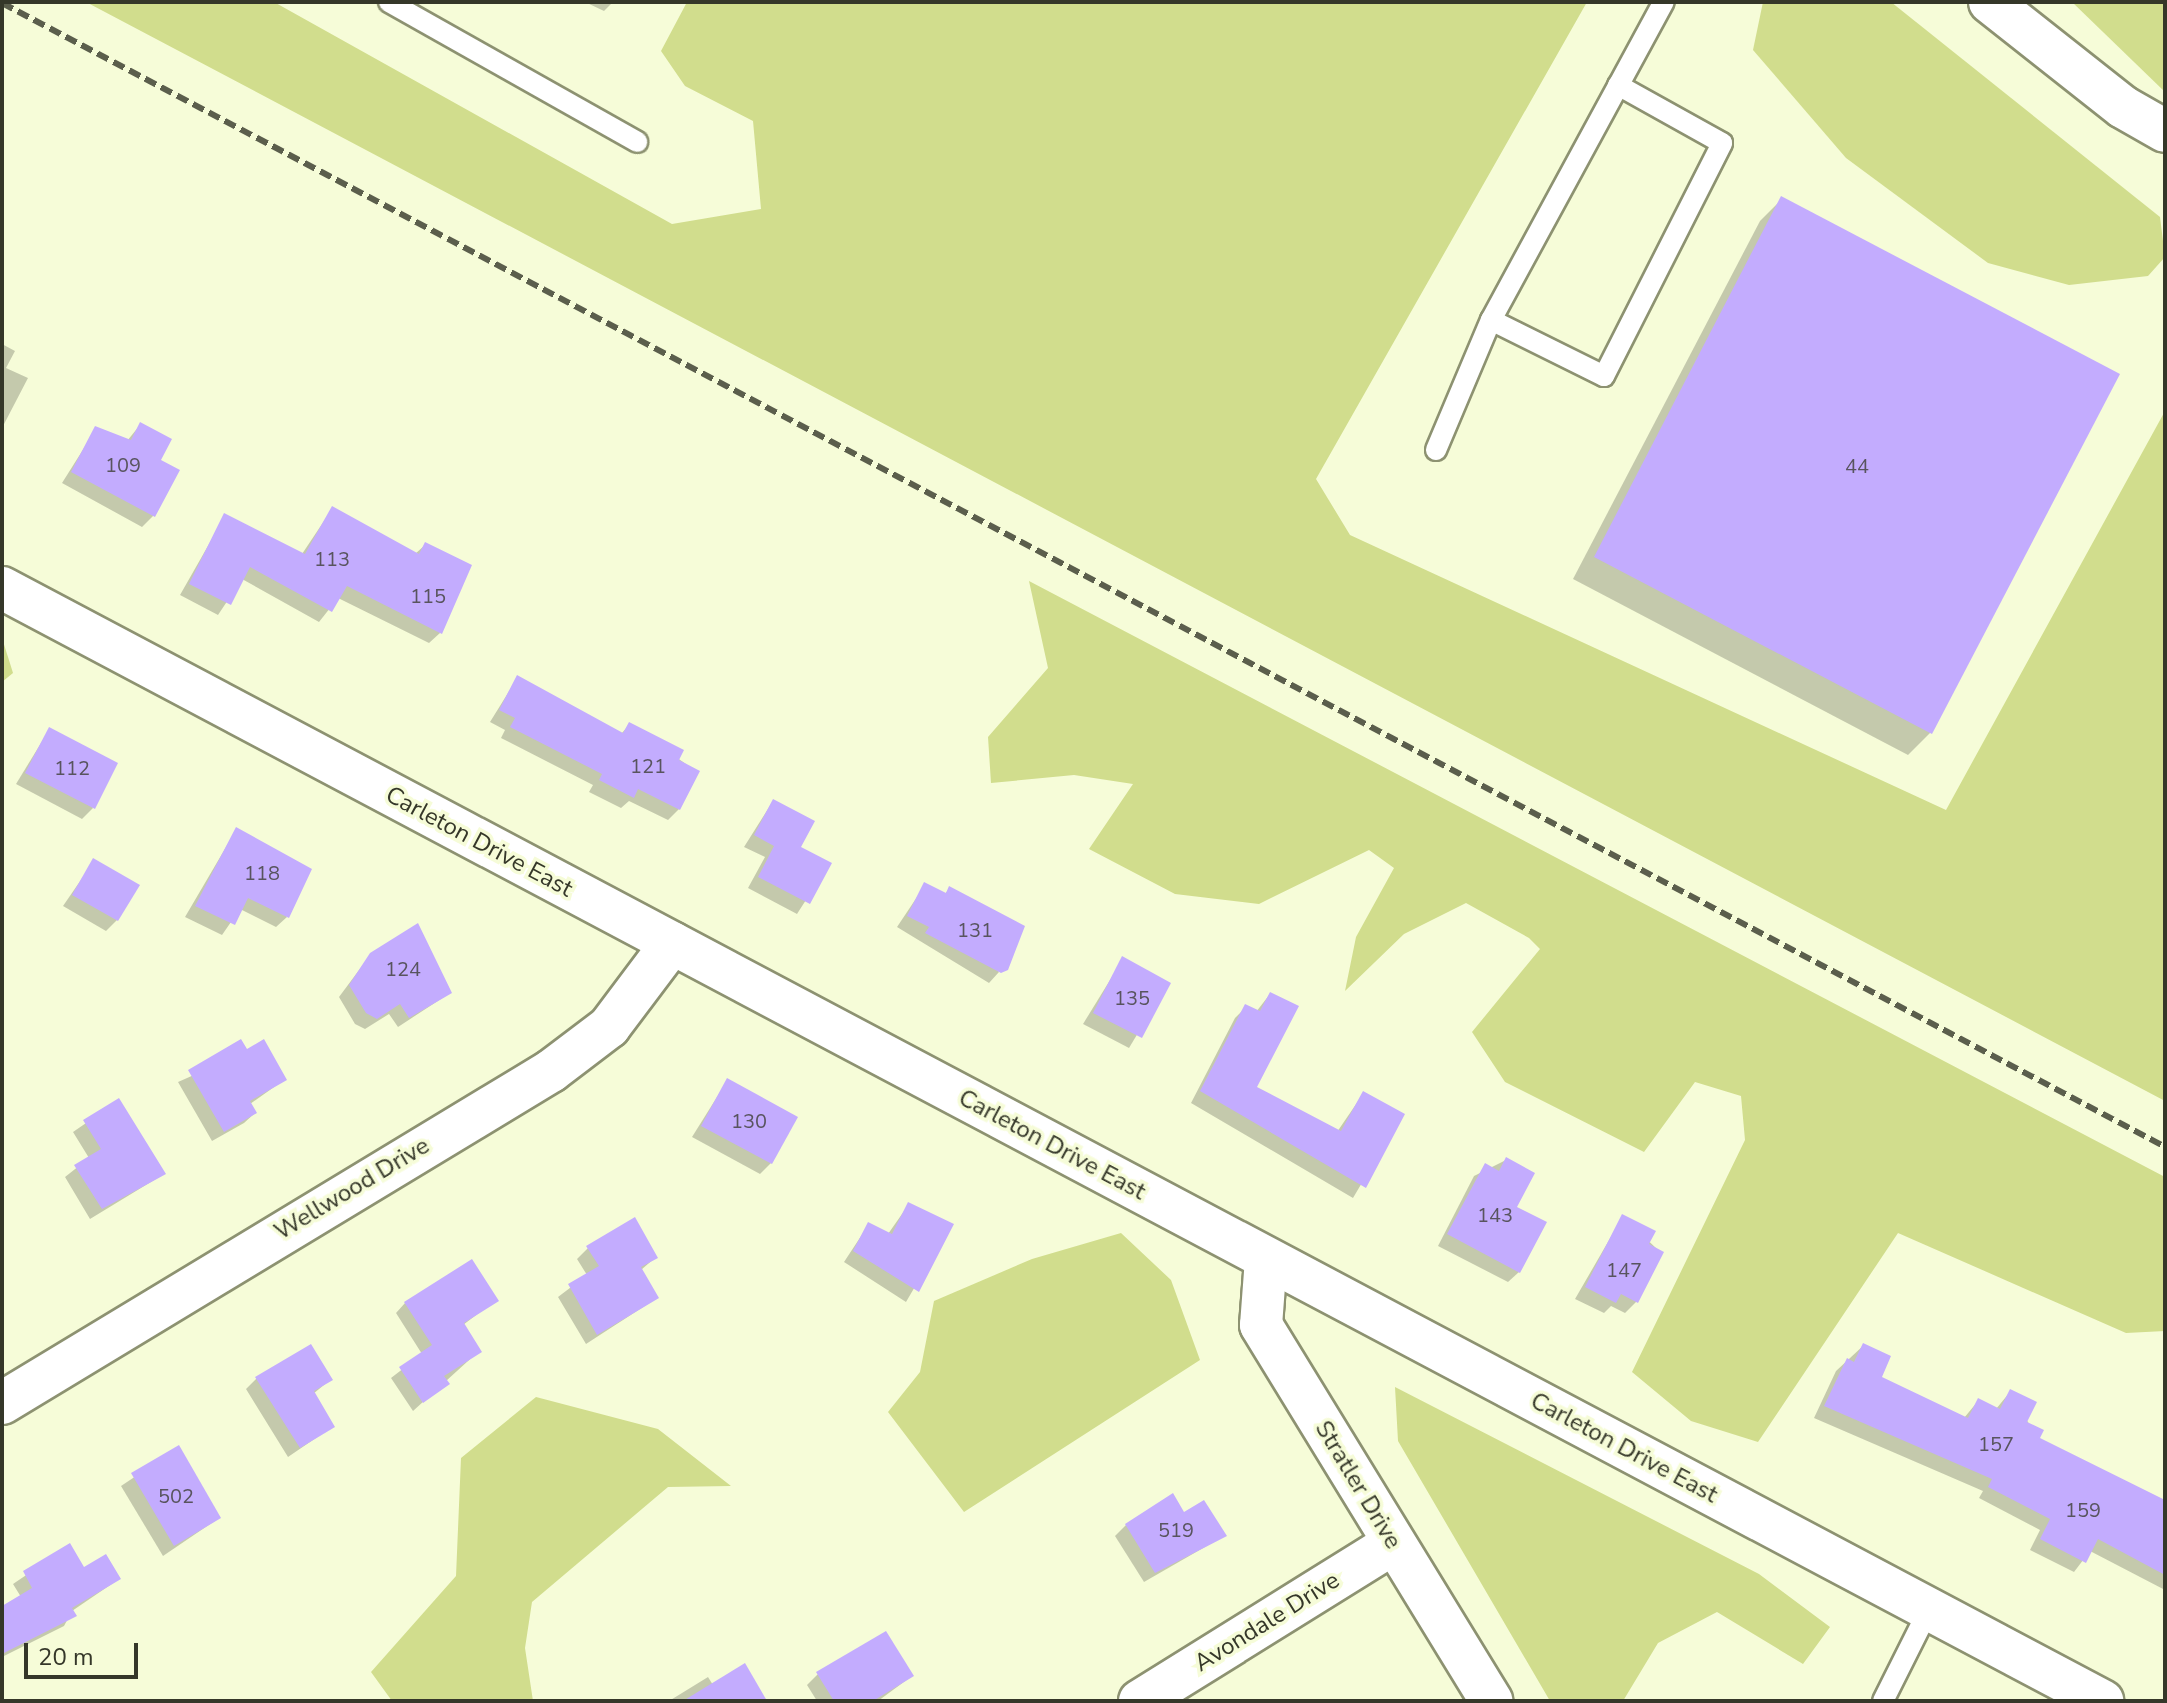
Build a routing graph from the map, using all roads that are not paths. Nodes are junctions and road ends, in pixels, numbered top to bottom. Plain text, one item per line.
1 (389, 2) edge
2 (1664, 2) edge
3 (1990, 2) edge
4 (1618, 85) junction
5 (2165, 131) edge
6 (637, 142) dead end
7 (1491, 320) junction
8 (1436, 450) dead end
9 (2, 588) edge
10 (672, 943) junction
11 (1266, 1259) junction
12 (2, 1403) edge
13 (1394, 1543) junction
14 (1929, 1609) junction
15 (1140, 1701) edge
16 (1491, 1701) edge
17 (1883, 1701) edge
18 (2102, 1701) edge

1 - 6 lane
2 - 4 lane
3 - 5 street
4 - 7 lane
4 - 7 lane
7 - 8 lane
9 - 10 street, Carleton Drive East
10 - 11 street, Carleton Drive East
10 - 12 street, Wellwood Drive
11 - 13 street, Stratler Drive
11 - 14 street, Carleton Drive East
13 - 15 street, Avondale Drive
13 - 16 street, Stratler Drive
14 - 17 lane
14 - 18 street, Carleton Drive East

